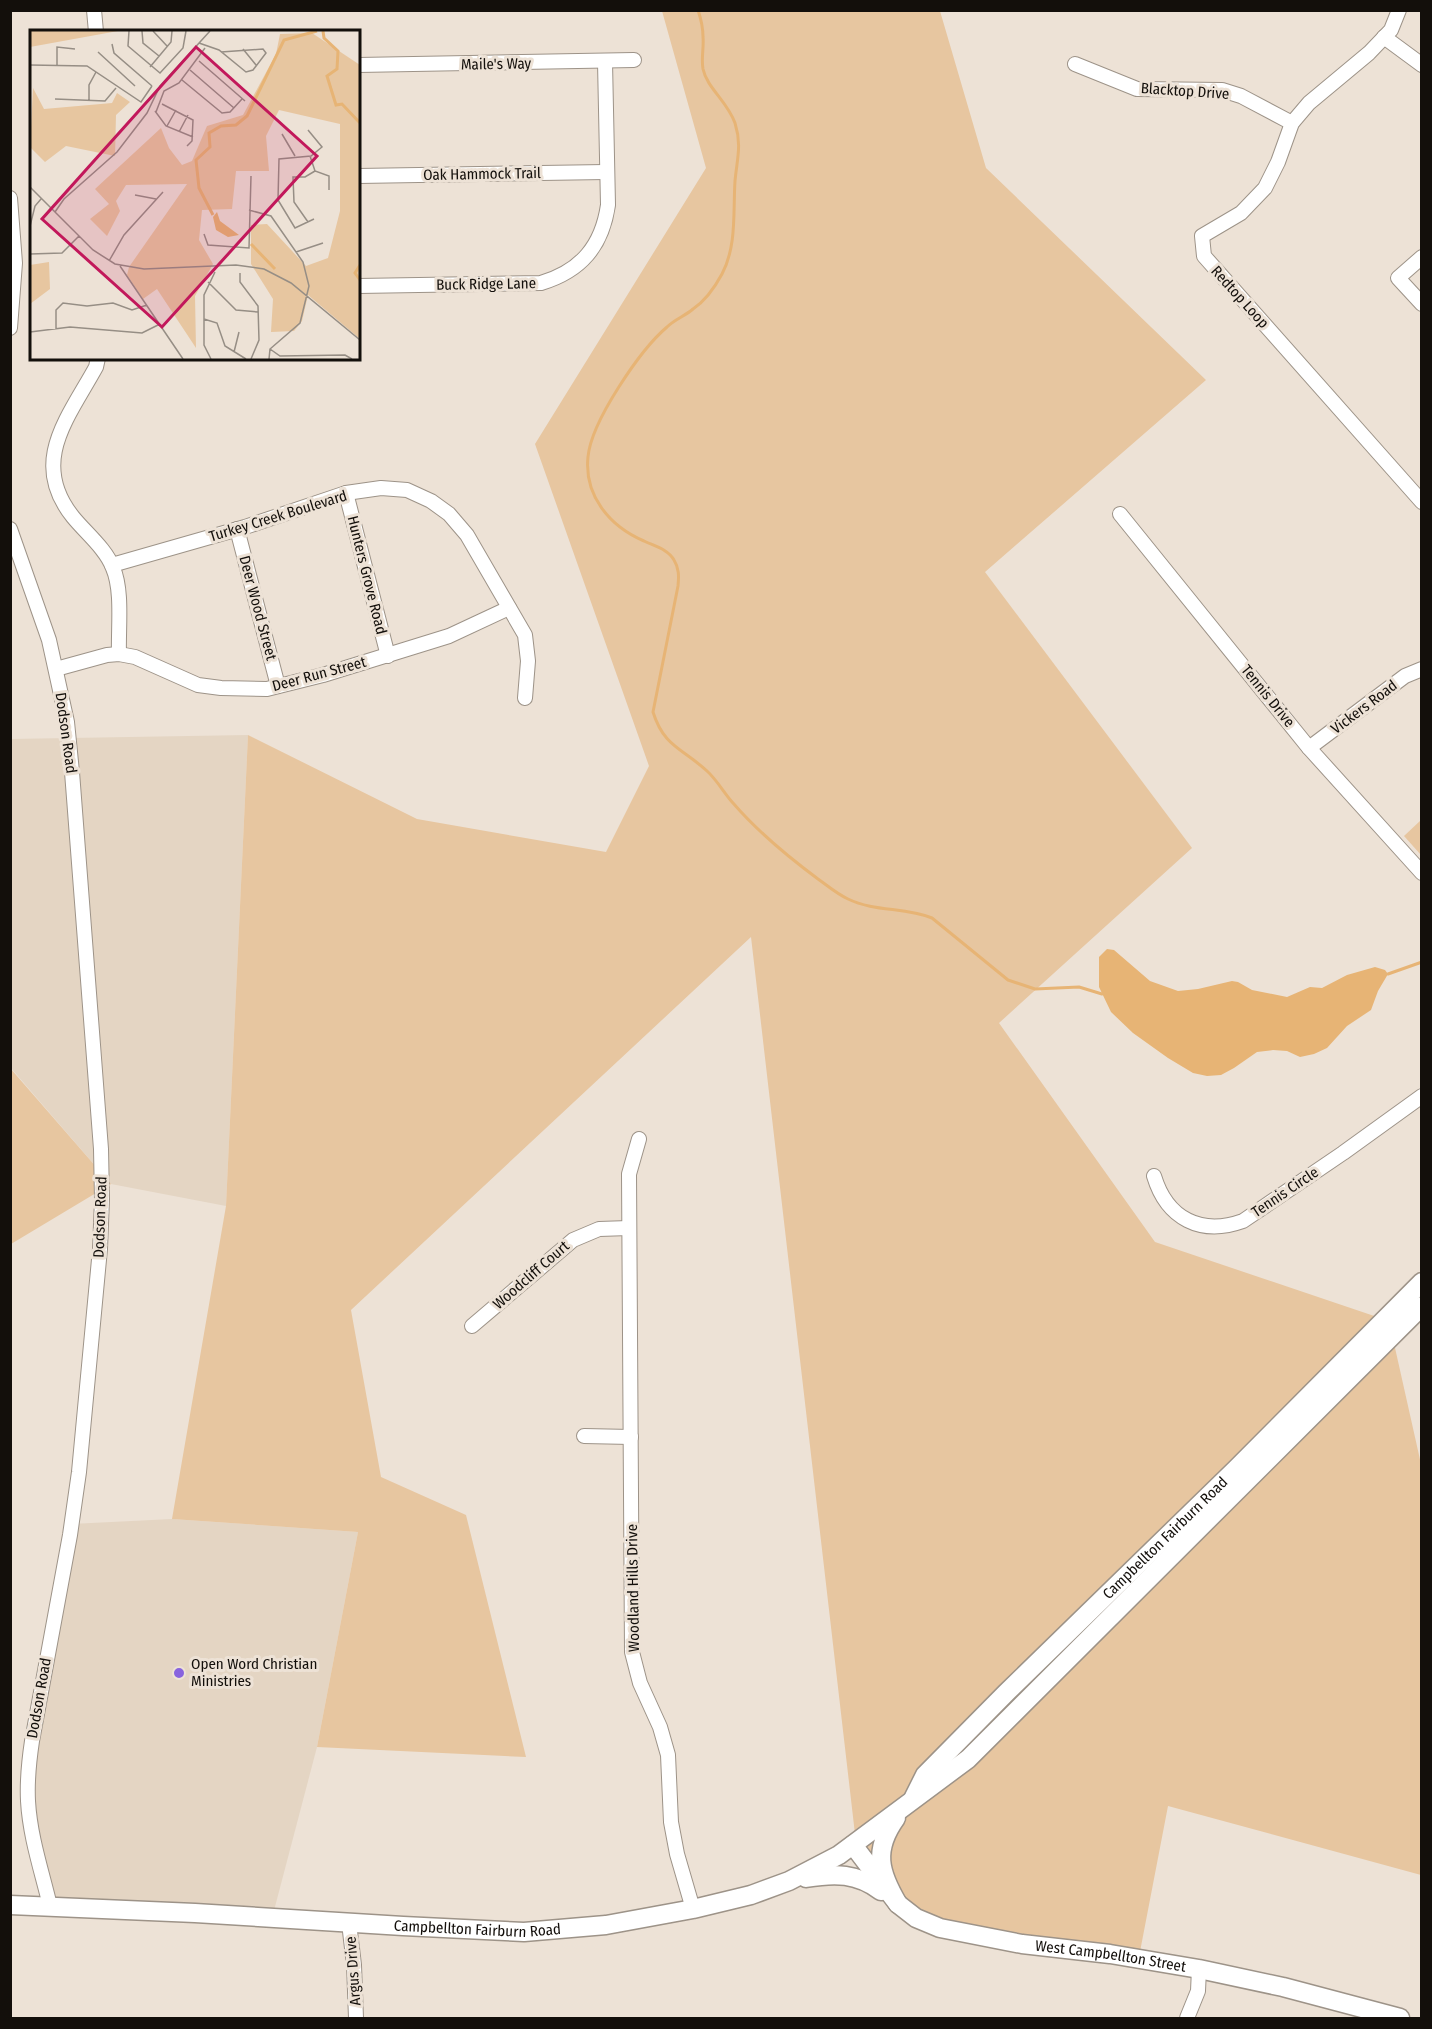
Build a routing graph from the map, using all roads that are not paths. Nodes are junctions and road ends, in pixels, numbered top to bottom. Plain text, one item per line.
1 (94, 10) edge
2 (1399, 10) edge
3 (96, 30) edge
4 (1384, 37) junction
5 (634, 60) dead end
6 (605, 62) junction
7 (1075, 64) dead end
8 (360, 65) edge
9 (1422, 65) edge
10 (1292, 123) junction
11 (606, 172) junction
12 (360, 176) edge
13 (10, 198) edge
14 (12, 226) edge
15 (1422, 257) edge
16 (360, 286) edge
17 (1422, 304) edge
18 (10, 328) edge
19 (98, 360) edge
20 (346, 493) junction
21 (1422, 502) edge
22 (1120, 514) dead end
23 (237, 529) junction
24 (10, 530) edge
25 (112, 565) junction
26 (509, 608) junction
27 (119, 654) junction
28 (388, 656) junction
29 (56, 669) junction
30 (1422, 669) edge
31 (278, 686) junction
32 (525, 698) dead end
33 (1309, 748) junction
34 (1422, 873) edge
35 (1422, 1096) edge
36 (639, 1139) dead end
37 (1154, 1176) dead end
38 (629, 1228) junction
39 (1422, 1282) edge
40 (1422, 1306) edge
41 (472, 1326) dead end
42 (584, 1436) dead end
43 (631, 1437) junction
44 (914, 1799) junction
45 (853, 1845) junction
46 (789, 1881) junction
47 (898, 1904) junction
48 (10, 1905) edge
49 (50, 1906) junction
50 (693, 1909) junction
51 (349, 1923) junction
52 (1199, 1969) junction
53 (1398, 2018) edge
54 (356, 2019) edge
55 (1186, 2019) edge

1 - 3 street
2 - 4 street, Redtop Loop
4 - 9 street
4 - 10 street, Redtop Loop
5 - 6 street, Maile's Way
6 - 8 street, Maile's Way
6 - 11 street, Buck Ridge Lane
7 - 10 street, Blacktop Drive
10 - 21 street, Redtop Loop
11 - 12 street, Oak Hammock Trail
11 - 16 street, Buck Ridge Lane
13 - 14 street
14 - 18 street
15 - 17 street
19 - 25 street
20 - 23 street, Turkey Creek Boulevard
20 - 26 street, Turkey Creek Boulevard
20 - 28 street, Hunters Grove Road
22 - 33 street, Tennis Drive
23 - 25 street, Turkey Creek Boulevard
23 - 31 street, Deer Wood Street
24 - 29 street, Dodson Road
25 - 27 street
26 - 28 street, Deer Run Street
26 - 32 street, Turkey Creek Boulevard
27 - 29 street, Deer Run Street
27 - 31 street, Deer Run Street
28 - 31 street, Deer Run Street
29 - 49 street, Dodson Road
30 - 33 street, Vickers Road
33 - 34 street, Tennis Drive
35 - 37 street, Tennis Circle
36 - 38 street, Woodland Hills Drive
38 - 41 street, Woodcliff Court
38 - 43 street, Woodland Hills Drive
39 - 44 main road, Campbellton Fairburn Road
40 - 44 main road, Campbellton Fairburn Road
42 - 43 street
43 - 50 street, Woodland Hills Drive
44 - 45 main road, Campbellton Fairburn Road
44 - 47 main road
45 - 46 main road, Campbellton Fairburn Road
45 - 47 main road, West Campbellton Street
46 - 47 main road
46 - 50 main road, Campbellton Fairburn Road
47 - 52 main road, West Campbellton Street
48 - 49 main road, Campbellton Fairburn Road
49 - 51 main road, Campbellton Fairburn Road
50 - 51 main road, Campbellton Fairburn Road
51 - 54 street, Argus Drive
52 - 53 main road, West Campbellton Street
52 - 55 street

